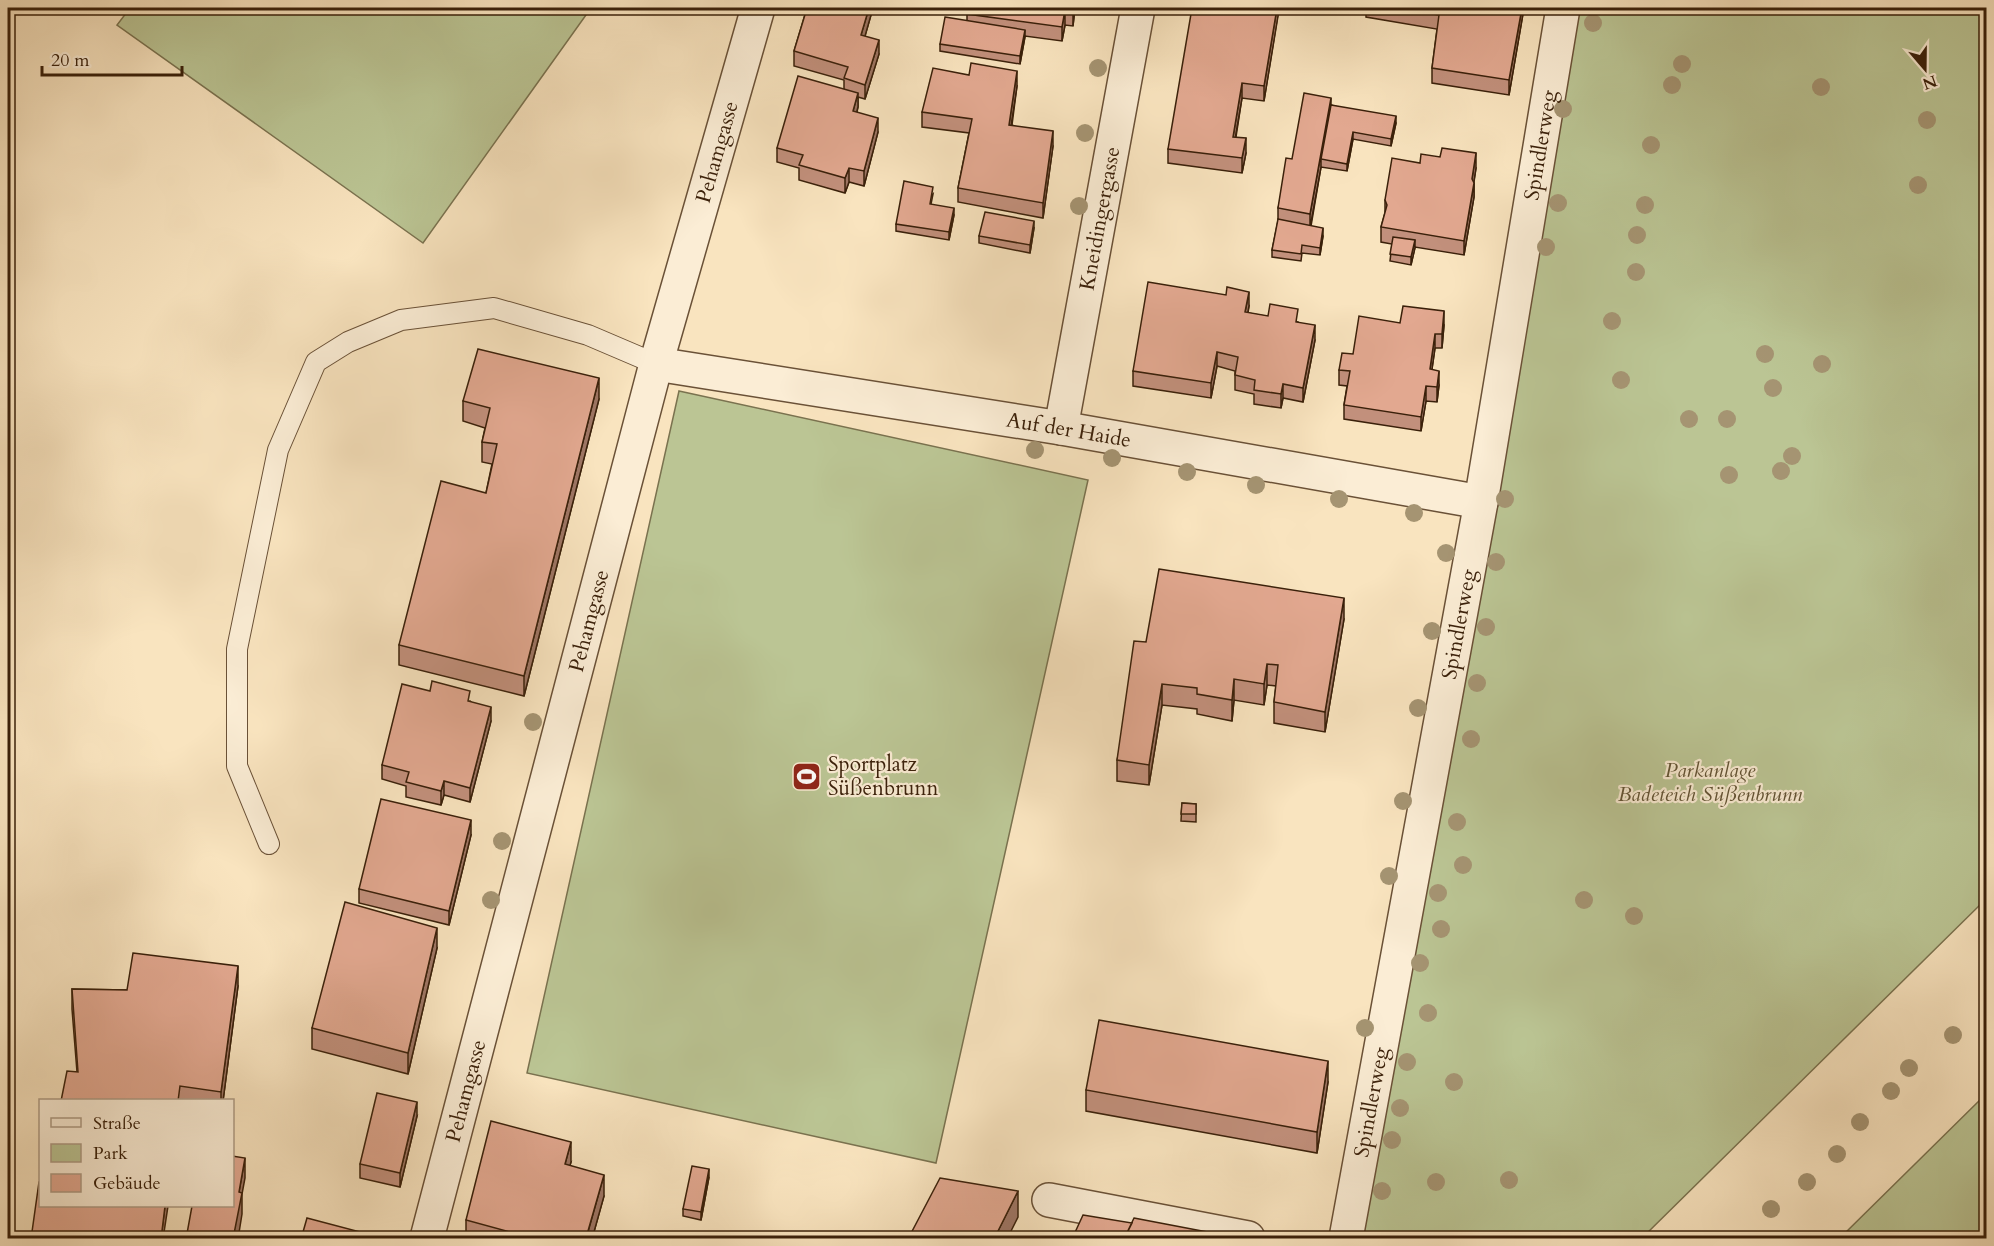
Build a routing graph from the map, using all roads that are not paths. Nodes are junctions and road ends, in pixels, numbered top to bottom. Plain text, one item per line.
1 (758, 8) edge
2 (1138, 8) edge
3 (1563, 8) edge
4 (656, 364) junction
5 (1061, 428) junction
6 (1481, 502) junction
7 (269, 844) dead end
8 (1048, 1200) dead end
9 (427, 1239) edge
10 (1248, 1239) edge
11 (1346, 1239) edge

1 - 4 street, Pehamgasse
2 - 5 street, Kneidingergasse
3 - 6 street, Spindlerweg
4 - 5 street, Auf der Haide
4 - 7 lane
4 - 9 street, Pehamgasse
5 - 6 street, Auf der Haide
6 - 11 street, Spindlerweg
8 - 10 street

